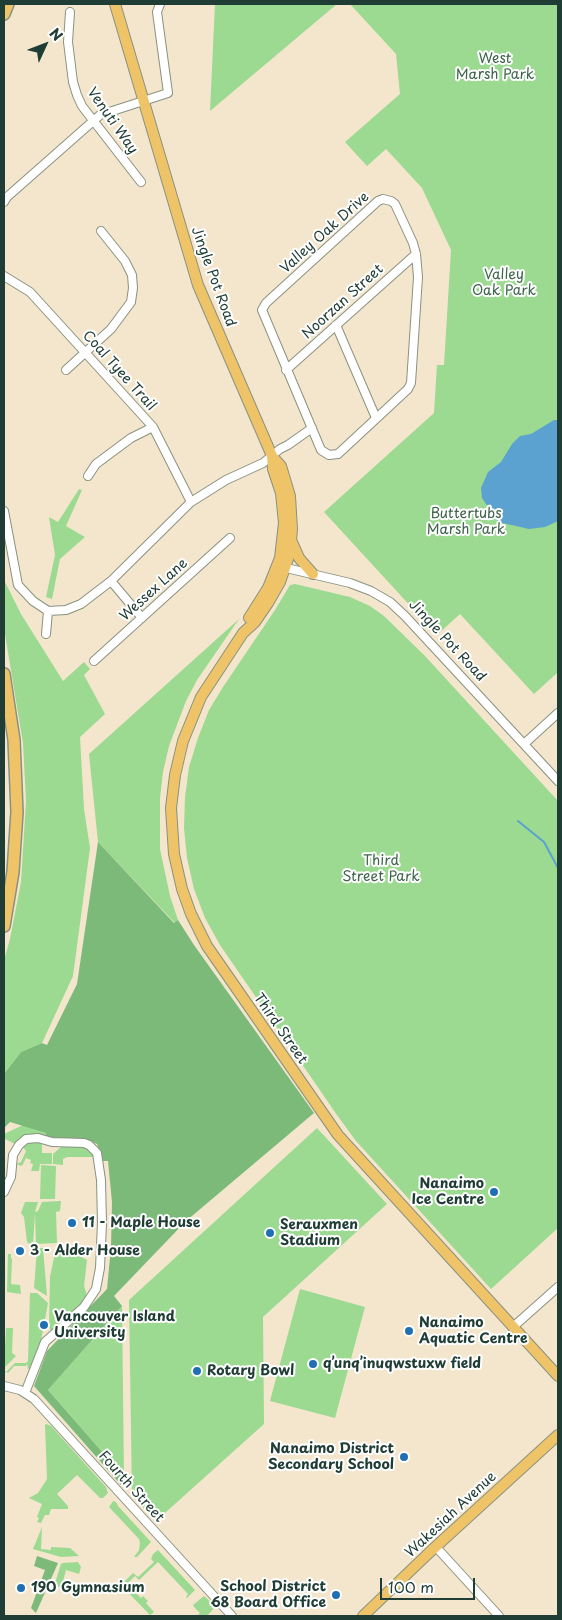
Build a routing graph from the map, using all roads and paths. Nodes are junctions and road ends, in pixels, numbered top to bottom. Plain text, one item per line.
1 (8, 4) edge
2 (115, 4) edge
3 (160, 4) edge
4 (70, 12) dead end
5 (4, 14) edge
6 (143, 101) junction
7 (94, 120) junction
8 (141, 182) dead end
9 (4, 202) edge
10 (101, 230) dead end
11 (416, 254) junction
12 (4, 276) edge
13 (336, 325) junction
14 (86, 352) junction
15 (66, 370) dead end
16 (286, 370) junction
17 (376, 418) junction
18 (153, 427) junction
19 (312, 428) junction
20 (272, 456) junction
21 (88, 476) dead end
22 (192, 502) junction
23 (4, 511) edge
24 (230, 538) dead end
25 (291, 541) junction
26 (282, 567) junction
27 (313, 574) junction
28 (111, 581) junction
29 (48, 610) junction
30 (142, 618) junction
31 (46, 634) dead end
32 (94, 661) dead end
33 (4, 674) edge
34 (558, 713) edge
35 (524, 744) junction
36 (558, 781) edge
37 (4, 926) edge
38 (4, 1192) edge
39 (556, 1293) edge
40 (513, 1327) junction
41 (558, 1376) edge
42 (4, 1386) edge
43 (25, 1393) junction
44 (558, 1435) edge
45 (436, 1547) junction
46 (232, 1616) edge
47 (363, 1616) edge
48 (499, 1616) edge

1 - 5 highway
2 - 6 main road, Jingle Pot Road
3 - 6 street
4 - 7 street, Venuti Way
6 - 7 street
6 - 20 main road, Jingle Pot Road
7 - 8 street, Venuti Way
7 - 9 street
10 - 14 street
11 - 13 street, Noorzan Street
11 - 16 street, Valley Oak Drive
11 - 17 street, Valley Oak Drive
12 - 14 street, Coal Tyee Trail
13 - 16 street, Noorzan Street
13 - 17 street
14 - 15 street
14 - 18 street, Coal Tyee Trail
16 - 19 street, Valley Oak Drive
17 - 19 street, Valley Oak Drive
18 - 21 street
18 - 22 street, Coal Tyee Trail
19 - 20 street
20 - 22 street
20 - 25 main road, Jingle Pot Road
20 - 26 main road, Jingle Pot Road
22 - 28 street
23 - 29 street
24 - 30 street, Wessex Lane
25 - 26 main road, Jingle Pot Road
25 - 27 main road
26 - 27 street, Jingle Pot Road
26 - 40 main road, Third Street
27 - 35 street, Jingle Pot Road
28 - 29 street
28 - 30 street
29 - 31 street
30 - 32 street, Wessex Lane
33 - 37 highway
34 - 35 street
35 - 36 street, Jingle Pot Road
38 - 43 street
39 - 40 street
40 - 41 main road, Third Street
42 - 43 street, Fourth Street
43 - 46 street, Fourth Street
44 - 45 main road, Wakesiah Avenue
45 - 47 main road, Wakesiah Avenue
45 - 48 street

